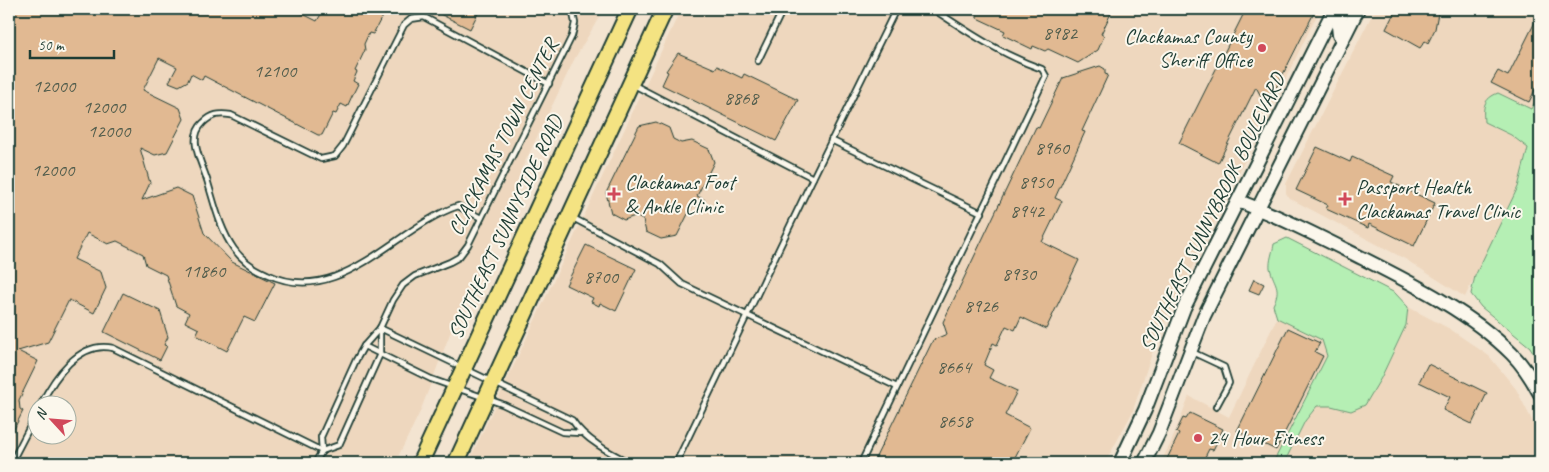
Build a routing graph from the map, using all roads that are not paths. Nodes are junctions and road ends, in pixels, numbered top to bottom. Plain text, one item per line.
1 (572, 9) edge
2 (630, 9) edge
3 (665, 9) edge
4 (783, 9) edge
5 (896, 9) edge
6 (933, 9) edge
7 (1334, 9) edge
8 (1344, 9) edge
9 (1358, 9) edge
10 (1343, 38) junction
11 (758, 61) dead end
12 (631, 83) junction
13 (549, 84) junction
14 (831, 140) junction
15 (812, 178) junction
16 (1238, 201) junction
17 (1258, 208) junction
18 (982, 213) junction
19 (570, 216) junction
20 (481, 218) junction
21 (747, 315) junction
22 (380, 328) junction
23 (364, 346) junction
24 (1189, 350) junction
25 (380, 354) junction
26 (464, 369) junction
27 (493, 383) junction
28 (897, 387) junction
29 (455, 388) junction
30 (46, 394) edge
31 (1540, 394) edge
32 (486, 398) junction
33 (1216, 407) dead end
34 (28, 430) edge
35 (580, 432) junction
36 (322, 451) junction
37 (614, 455) junction
38 (11, 463) edge
39 (314, 463) edge
40 (420, 463) edge
41 (456, 463) edge
42 (610, 463) edge
43 (631, 463) edge
44 (676, 463) edge
45 (861, 463) edge
46 (1120, 463) edge
47 (1144, 463) edge

1 - 13 lane, CLACKAMAS TOWN CENTER
2 - 26 main road, SOUTHEAST SUNNYSIDE ROAD
3 - 12 main road
4 - 11 lane
5 - 14 lane
6 - 18 lane
7 - 16 main road, SOUTHEAST SUNNYBROOK BOULEVARD
8 - 10 main road
9 - 10 main road, SOUTHEAST SUNNYBROOK BOULEVARD
10 - 17 main road, SOUTHEAST SUNNYBROOK BOULEVARD
12 - 15 lane
12 - 19 main road
13 - 20 lane, CLACKAMAS TOWN CENTER
13 - 20 lane
14 - 15 lane
14 - 18 lane
15 - 21 lane
16 - 17 main road
16 - 46 main road, SOUTHEAST SUNNYBROOK BOULEVARD
17 - 24 main road, SOUTHEAST SUNNYBROOK BOULEVARD
17 - 31 main road
18 - 28 lane
19 - 21 lane
19 - 27 main road
20 - 22 lane, CLACKAMAS TOWN CENTER
21 - 28 lane
21 - 44 lane
22 - 23 lane, CLACKAMAS TOWN CENTER
22 - 25 lane, CLACKAMAS TOWN CENTER
22 - 26 lane
23 - 25 lane
23 - 36 lane, CLACKAMAS TOWN CENTER
24 - 33 lane
24 - 47 main road, SOUTHEAST SUNNYBROOK BOULEVARD
25 - 29 lane
25 - 36 lane, CLACKAMAS TOWN CENTER
26 - 27 lane
26 - 29 main road, SOUTHEAST SUNNYSIDE ROAD
27 - 32 main road
27 - 35 lane
28 - 45 lane
29 - 32 lane
29 - 40 main road, SOUTHEAST SUNNYSIDE ROAD
30 - 36 lane
32 - 35 lane
32 - 41 main road
34 - 38 lane
35 - 37 lane
36 - 39 lane, CLACKAMAS TOWN CENTER
37 - 42 lane
37 - 43 lane

